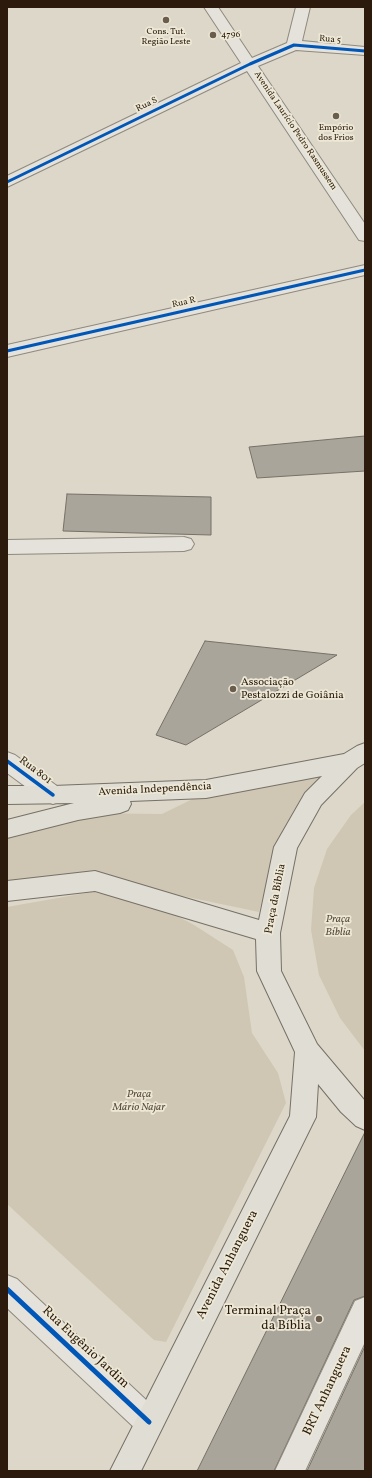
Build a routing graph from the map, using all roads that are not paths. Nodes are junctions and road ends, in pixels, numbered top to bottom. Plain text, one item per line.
1 (211, 7) edge
2 (303, 7) edge
3 (294, 45) junction
4 (365, 51) edge
5 (250, 64) junction
6 (7, 182) edge
7 (365, 236) edge
8 (365, 270) edge
9 (7, 351) edge
10 (184, 544) dead end
11 (7, 547) edge
12 (357, 757) edge
13 (7, 760) edge
14 (206, 789) junction
15 (7, 795) edge
16 (53, 795) junction
17 (7, 829) edge
18 (7, 891) edge
19 (268, 934) junction
20 (308, 1052) junction
21 (365, 1118) edge
22 (7, 1289) edge
23 (365, 1311) edge
24 (149, 1422) junction
25 (125, 1471) edge
26 (290, 1471) edge

1 - 5 street, Avenida Laurício Pedro Rasmussem
2 - 3 street
3 - 4 street, Rua 5
3 - 5 street, Rua S
5 - 6 street, Rua S
5 - 7 street, Avenida Laurício Pedro Rasmussem
8 - 9 street, Rua R
10 - 11 street
12 - 14 main road, Avenida Independência
12 - 19 main road, Praça da Bíblia
13 - 16 street, Rua 801
14 - 16 main road, Avenida Independência
14 - 17 main road
15 - 16 main road, Avenida Independência
18 - 19 main road
19 - 20 main road, Praça da Bíblia
20 - 21 main road, Praça da Bíblia
20 - 24 main road, Avenida Anhanguera
22 - 24 street, Rua Eugênio Jardim
23 - 26 street, BRT Anhanguera
24 - 25 main road, Avenida Anhanguera

